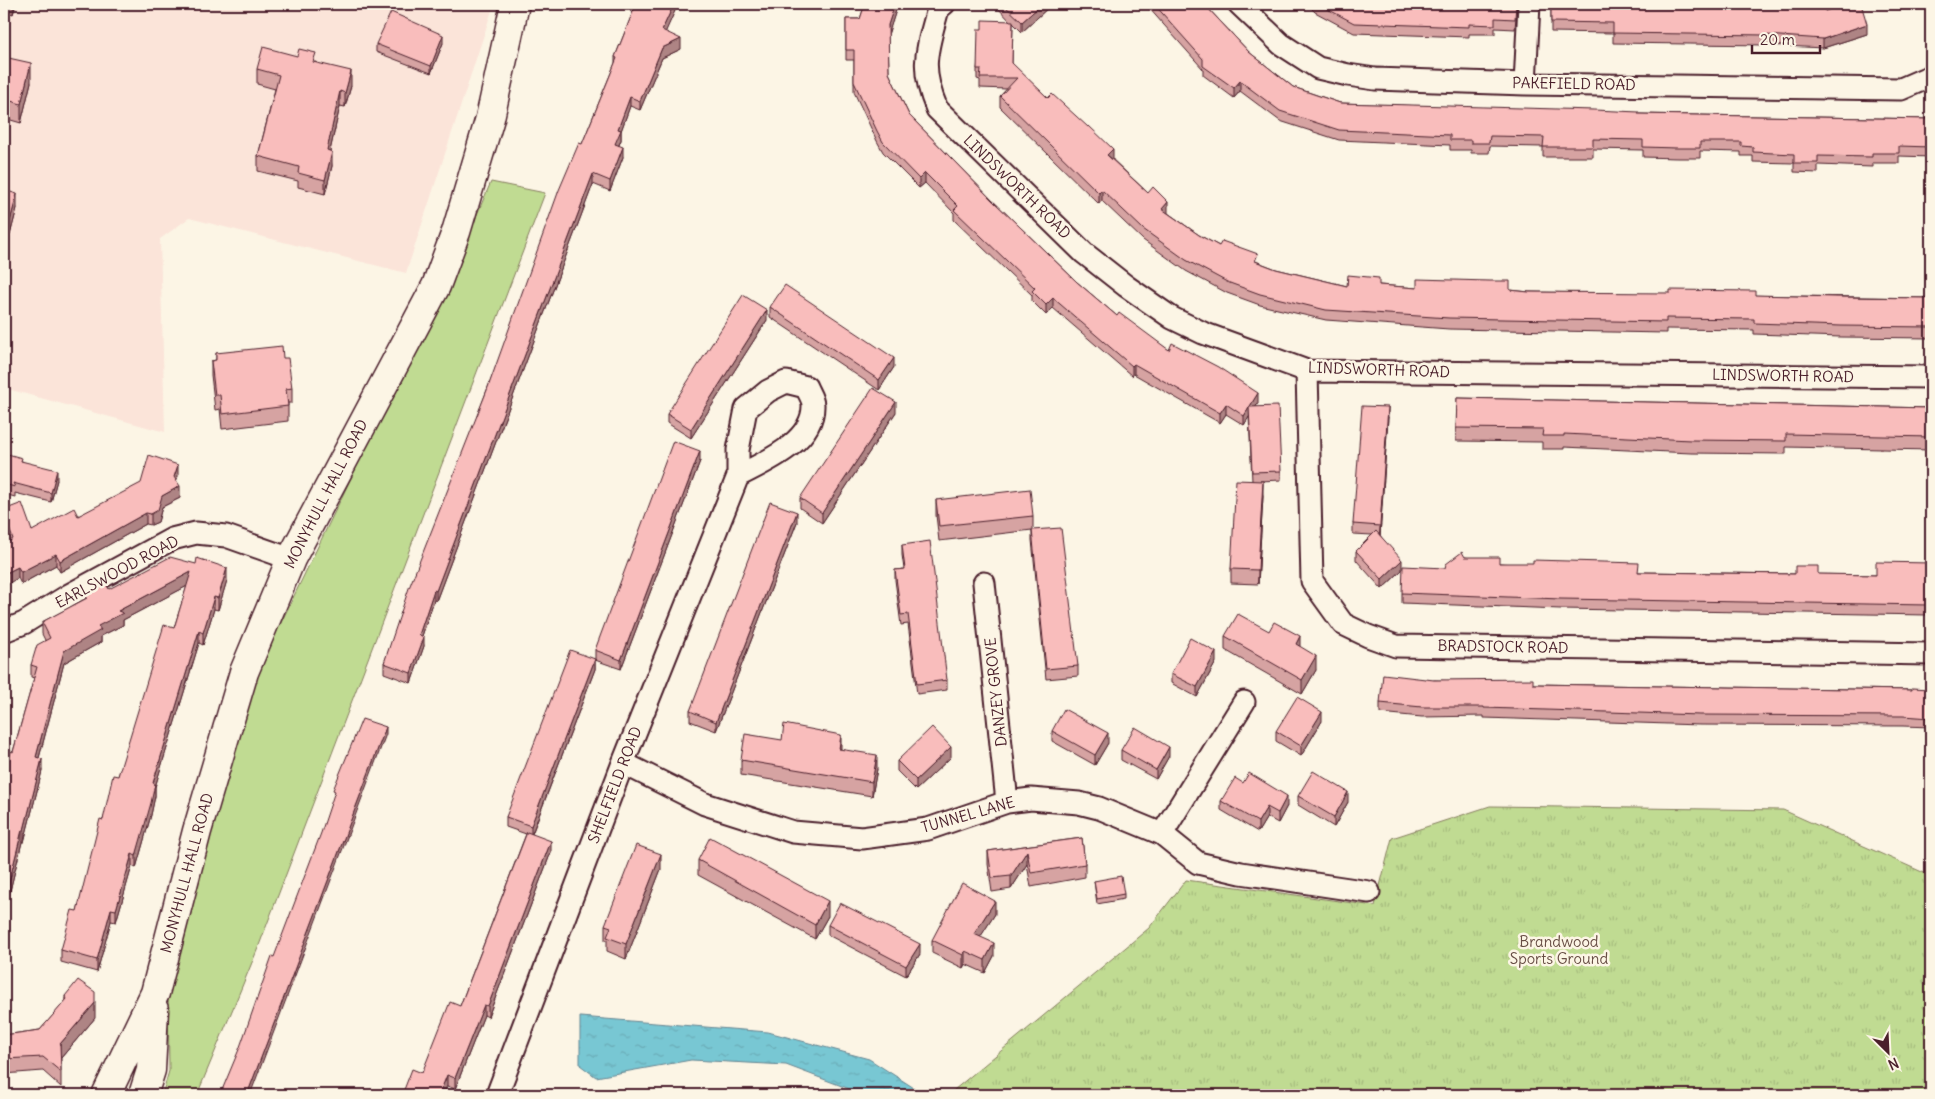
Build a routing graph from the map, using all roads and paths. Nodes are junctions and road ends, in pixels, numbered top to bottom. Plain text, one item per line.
1 (516, 4) edge
2 (944, 4) edge
3 (1239, 4) edge
4 (1529, 4) edge
5 (1931, 76) edge
6 (1525, 84) junction
7 (1307, 371) junction
8 (1931, 377) edge
9 (738, 476) dead end
10 (291, 559) junction
11 (984, 583) dead end
12 (4, 631) edge
13 (1931, 654) edge
14 (1244, 702) dead end
15 (623, 763) junction
16 (1007, 802) junction
17 (1162, 834) junction
18 (1369, 892) dead end
19 (156, 993) junction
20 (106, 1095) edge
21 (143, 1095) edge
22 (497, 1095) edge

1 - 10 street, MONYHULL HALL ROAD
2 - 7 street, LINDSWORTH ROAD
3 - 6 street, PAKEFIELD ROAD
4 - 6 street
5 - 6 street, PAKEFIELD ROAD
7 - 8 street, LINDSWORTH ROAD
7 - 13 street, BRADSTOCK ROAD
9 - 15 street, SHELFIELD ROAD
10 - 12 street, EARLSWOOD ROAD
10 - 19 street, MONYHULL HALL ROAD
11 - 16 street, DANZEY GROVE
14 - 17 street
15 - 16 street, TUNNEL LANE
15 - 22 street, SHELFIELD ROAD
16 - 17 street, TUNNEL LANE
17 - 18 street, TUNNEL LANE
19 - 20 street, MONYHULL HALL ROAD
19 - 21 street, MONYHULL HALL ROAD

